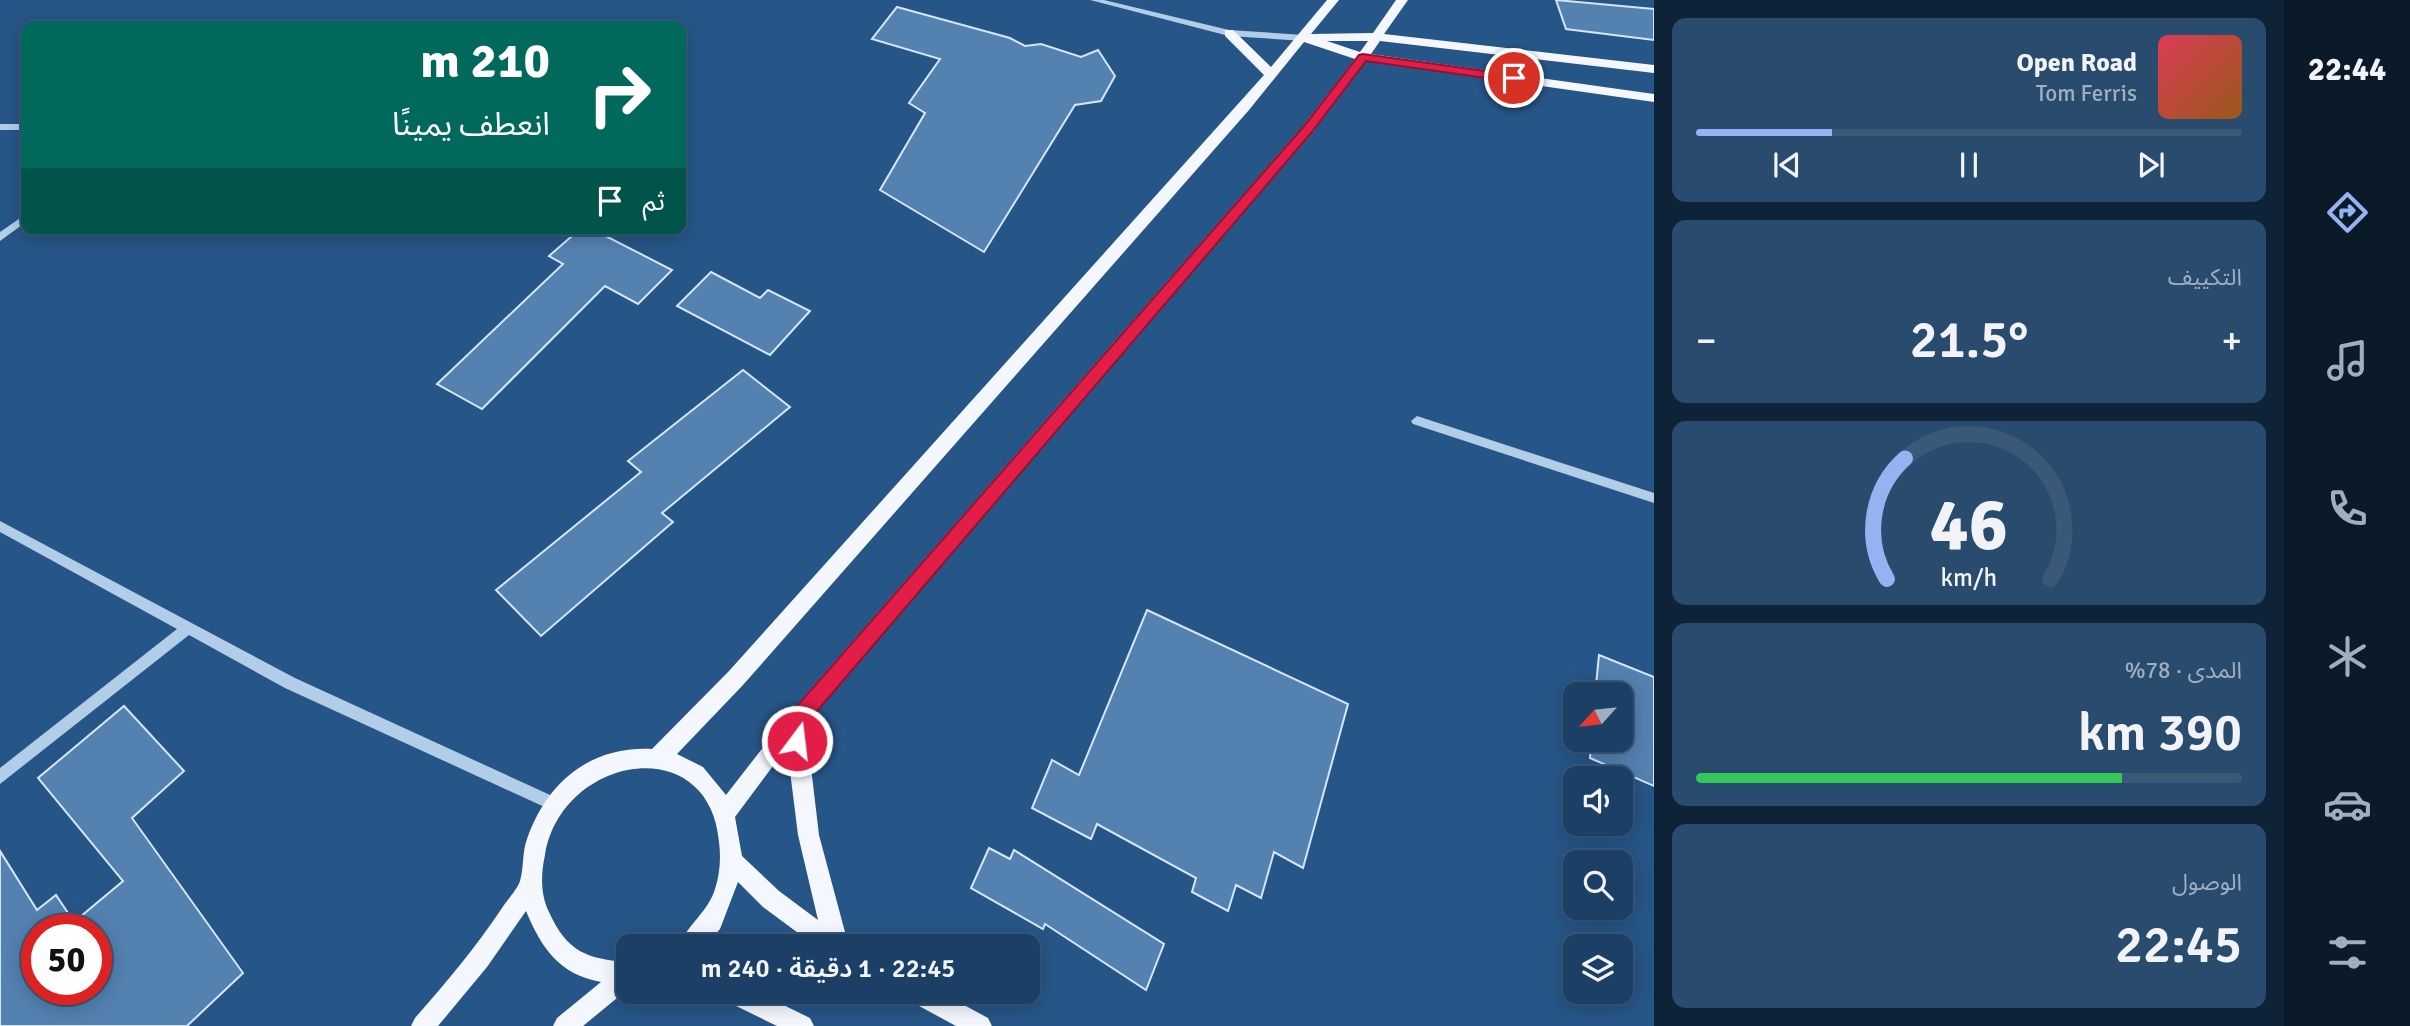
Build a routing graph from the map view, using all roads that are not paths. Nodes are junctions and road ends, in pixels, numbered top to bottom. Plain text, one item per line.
1 (1094, 0) edge
2 (1333, 0) edge
3 (1402, 0) edge
4 (1229, 33) junction
5 (1375, 37) junction
6 (1304, 38) junction
7 (1363, 57) junction
8 (1654, 69) edge
9 (1272, 75) junction
10 (1654, 98) edge
11 (0, 127) edge
12 (21, 127) edge
13 (21, 221) edge
14 (0, 237) edge
15 (1417, 421) dead end
16 (1654, 498) edge
17 (0, 526) edge
18 (188, 628) junction
19 (796, 720) junction
20 (657, 758) junction
21 (0, 777) edge
22 (554, 804) junction
23 (726, 813) junction
24 (733, 862) junction
25 (529, 886) junction
26 (701, 934) edge
27 (819, 934) edge
28 (833, 934) edge
29 (616, 973) edge
30 (616, 984) edge
31 (754, 1004) edge
32 (939, 1004) edge
33 (792, 1025) edge
34 (422, 1026) edge
35 (565, 1026) edge
36 (980, 1026) edge

1 - 4 street
2 - 6 main road
3 - 5 main road
4 - 6 street
4 - 9 main road
5 - 6 main road
5 - 7 main road
5 - 8 main road
6 - 7 main road
6 - 9 main road
7 - 10 main road
7 - 19 main road
9 - 20 main road
11 - 12 street
13 - 14 street
15 - 16 street
17 - 18 street
18 - 21 street
18 - 22 street
19 - 23 main road
19 - 28 main road
20 - 22 main road
20 - 23 main road
22 - 25 main road
23 - 24 main road
24 - 26 main road
24 - 27 main road
25 - 29 main road
25 - 34 main road
30 - 35 main road
31 - 33 main road
32 - 36 main road

